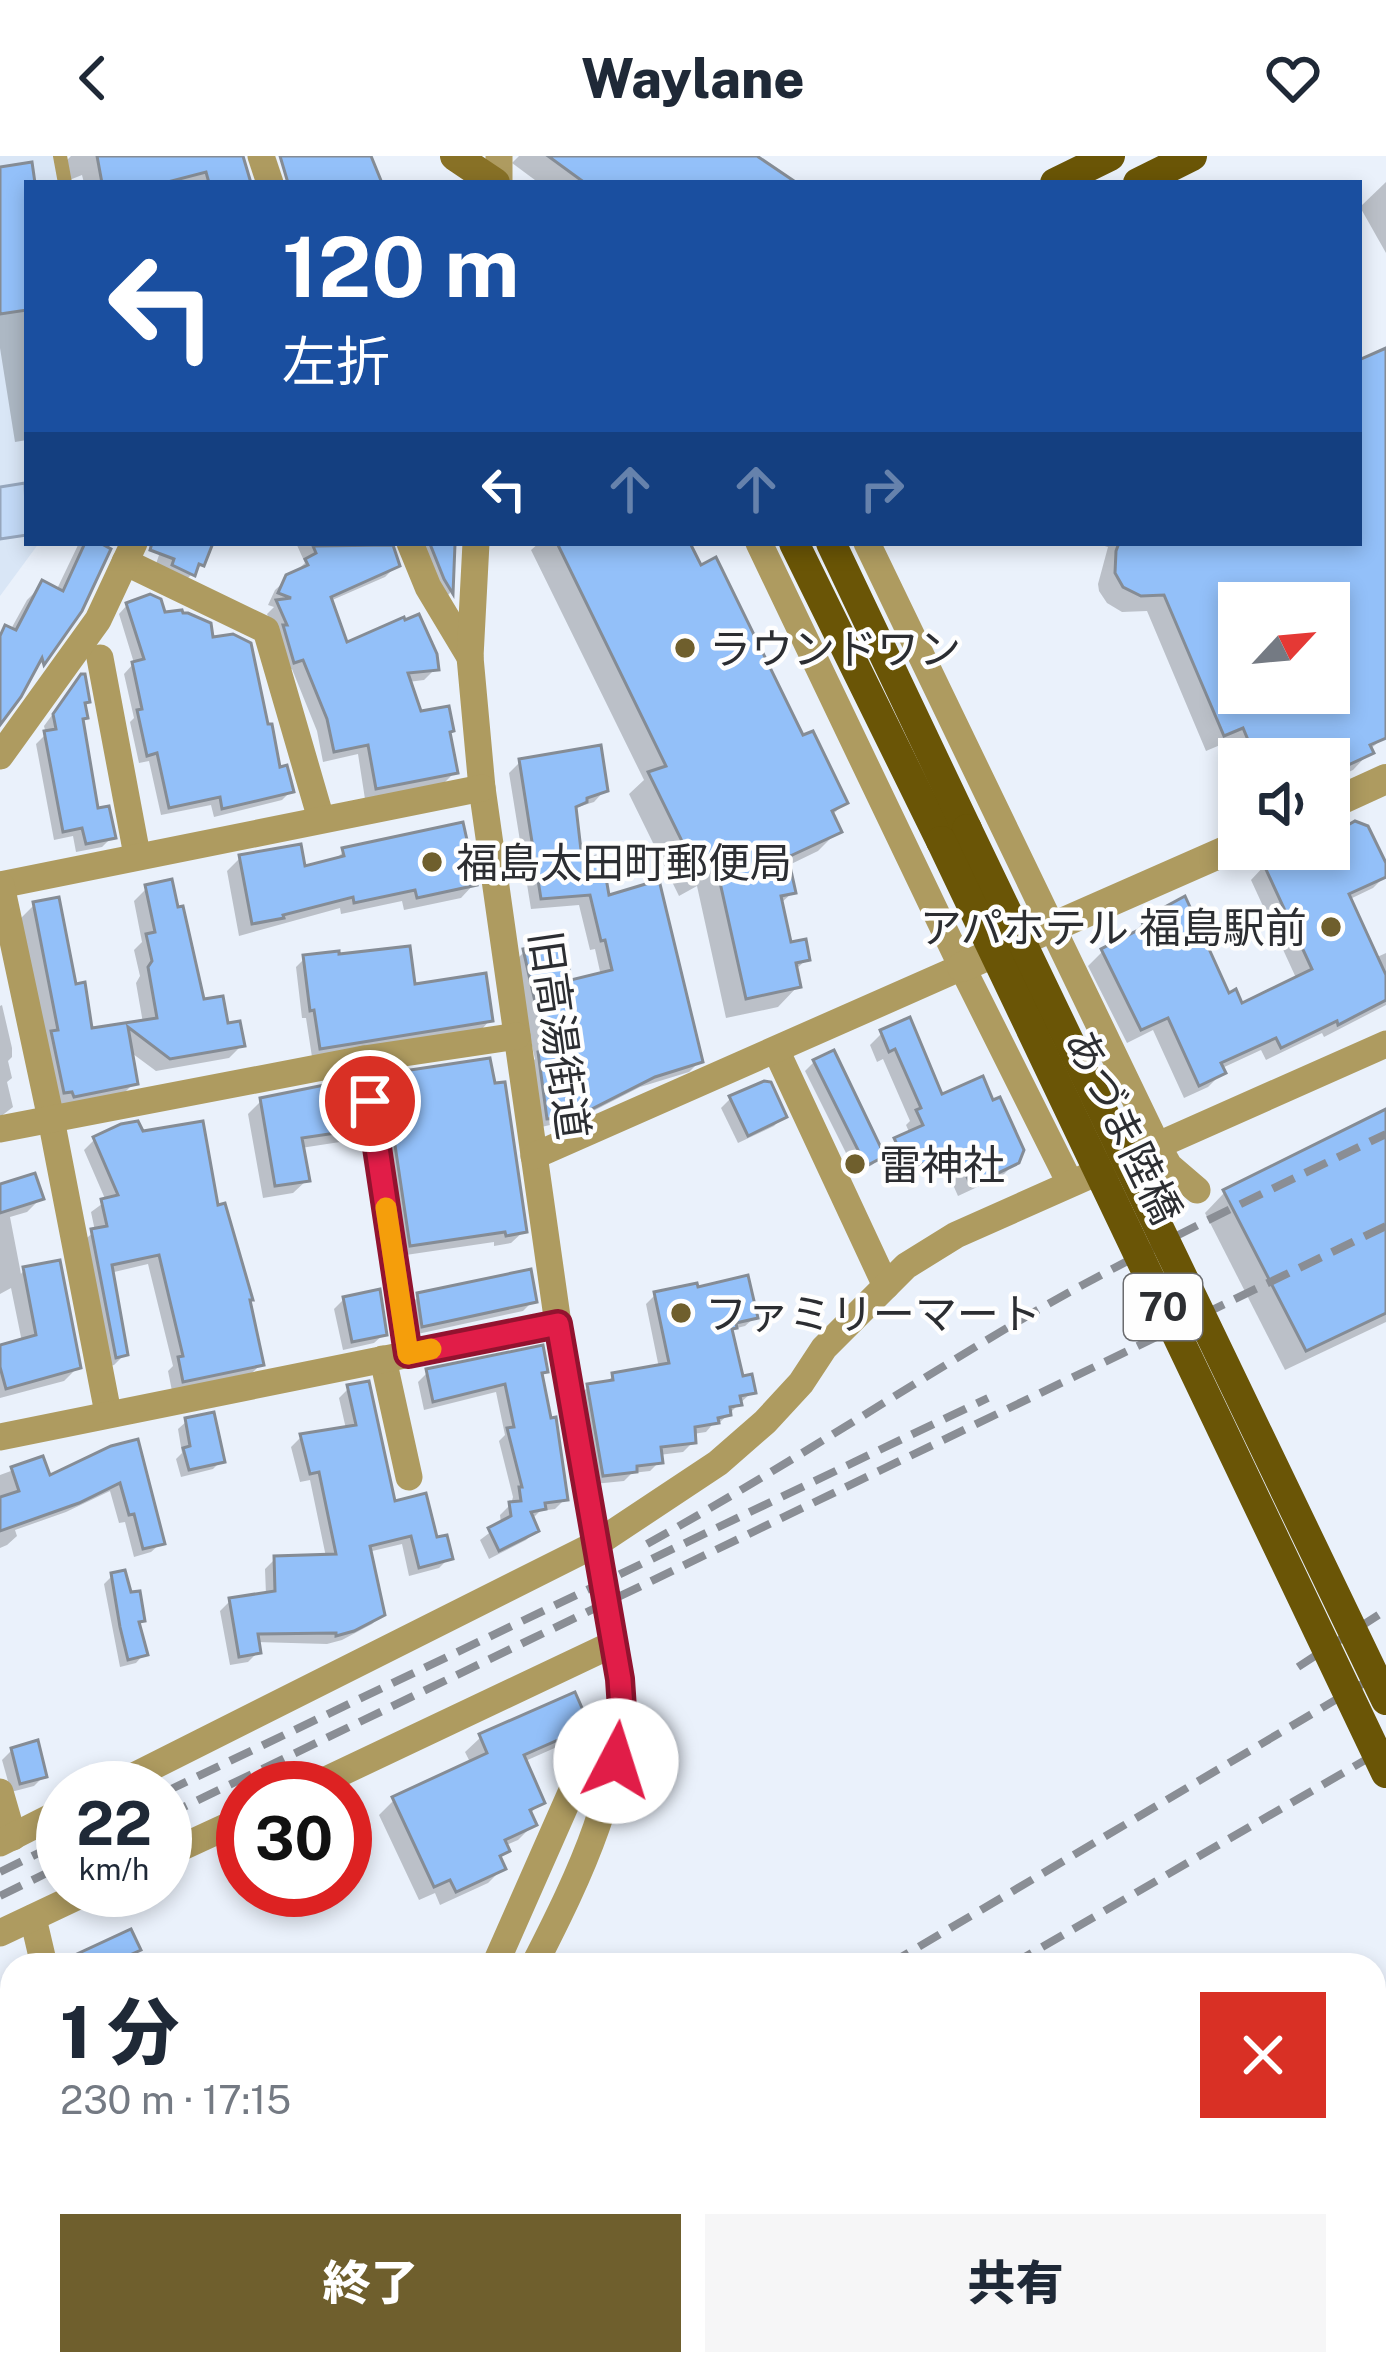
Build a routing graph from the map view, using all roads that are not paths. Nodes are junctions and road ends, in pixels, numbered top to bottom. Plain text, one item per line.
1 (455, 156) edge
2 (1110, 156) edge
3 (1192, 156) edge
4 (492, 180) edge
5 (1061, 180) edge
6 (1144, 180) edge
7 (411, 546) edge
8 (476, 546) edge
9 (760, 546) edge
10 (796, 546) edge
11 (832, 546) edge
12 (868, 546) edge
13 (130, 553) edge
14 (470, 657) junction
15 (100, 658) dead end
16 (0, 756) edge
17 (1385, 783) edge
18 (482, 788) junction
19 (1350, 797) edge
20 (320, 819) junction
21 (954, 835) junction
22 (1218, 854) edge
23 (136, 856) junction
24 (2, 877) edge
25 (1052, 928) junction
26 (962, 967) junction
27 (517, 1036) junction
28 (1386, 1044) edge
29 (776, 1050) junction
30 (364, 1059) junction
31 (51, 1119) junction
32 (0, 1129) edge
33 (1156, 1145) junction
34 (534, 1156) junction
35 (1070, 1183) junction
36 (1197, 1190) dead end
37 (886, 1286) junction
38 (558, 1324) junction
39 (396, 1356) junction
40 (107, 1413) junction
41 (0, 1437) edge
42 (409, 1477) dead end
43 (596, 1544) junction
44 (614, 1644) junction
45 (1386, 1700) edge
46 (621, 1718) junction
47 (164, 1761) edge
48 (366, 1761) edge
49 (1386, 1773) edge
50 (0, 1792) edge
51 (36, 1825) edge
52 (7, 1840) edge
53 (36, 1917) edge
54 (33, 1918) junction
55 (0, 1933) edge
56 (41, 1953) edge
57 (501, 1953) edge
58 (540, 1953) edge

1 - 4 main road
2 - 5 main road
3 - 6 main road
7 - 14 street
8 - 14 street, 旧高湯街道
9 - 26 street
10 - 21 main road, 70
11 - 21 main road, 70
12 - 25 street
13 - 16 street
13 - 20 street
14 - 18 street, 旧高湯街道
15 - 23 street
17 - 19 street
18 - 20 street
18 - 27 street, 旧高湯街道
20 - 23 street
21 - 45 main road, あづま陸橋 / 70, bridge
21 - 49 main road, あづま陸橋 / 70, bridge
22 - 25 street
23 - 24 street
24 - 31 street
25 - 26 street
25 - 33 street
26 - 29 street
26 - 35 street
27 - 30 street
27 - 34 street, 旧高湯街道
28 - 33 street
29 - 34 street
29 - 37 street
30 - 31 street
30 - 39 street
31 - 32 street
31 - 40 street
33 - 35 street
33 - 36 street
34 - 38 street, 旧高湯街道
35 - 37 street
37 - 43 street
38 - 39 street
38 - 43 street, 旧高湯街道
39 - 40 street
39 - 42 street
40 - 41 street
43 - 44 street, 旧高湯街道
43 - 47 street
44 - 46 street, 旧高湯街道
44 - 48 street
46 - 57 street
46 - 58 street, 旧高湯街道
50 - 52 street
51 - 52 street
53 - 54 street
54 - 55 street
54 - 56 street

